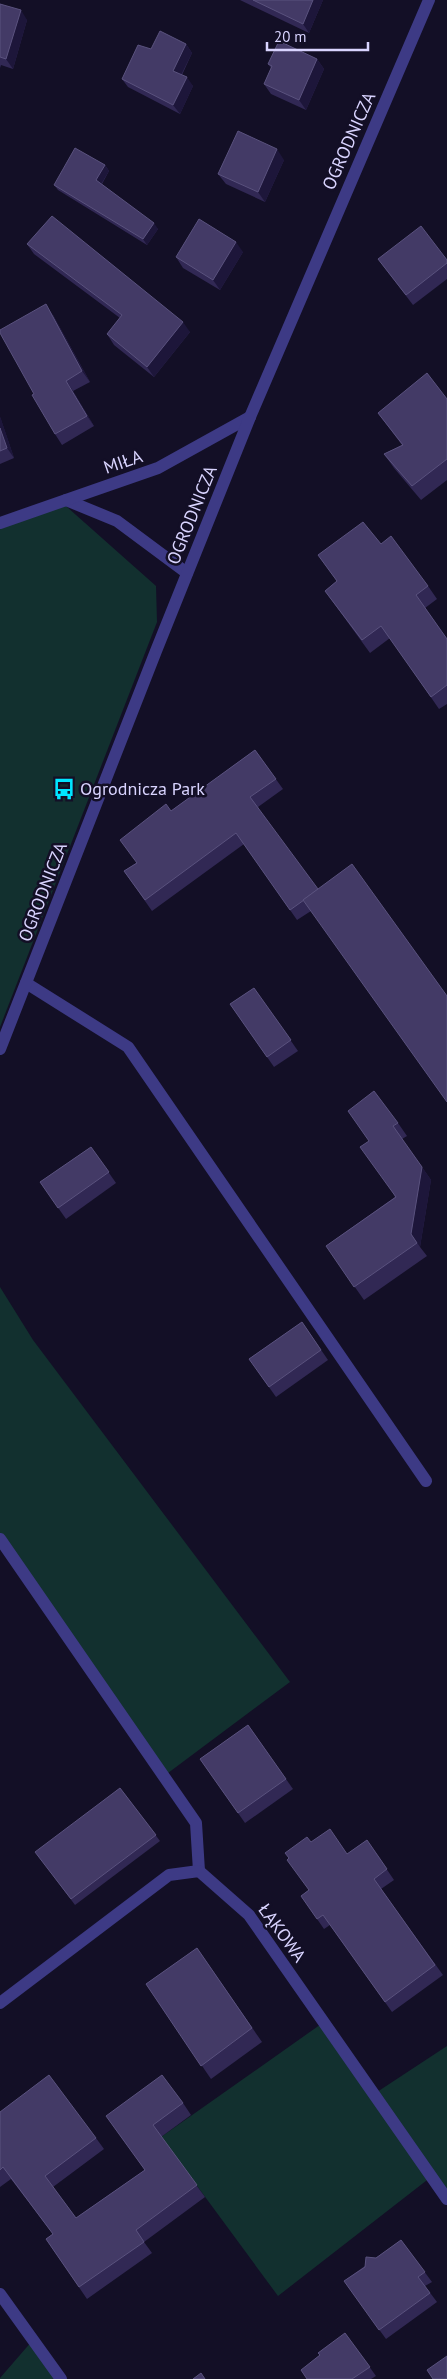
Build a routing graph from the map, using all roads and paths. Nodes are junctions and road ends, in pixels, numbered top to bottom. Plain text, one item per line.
1 (429, 0) edge
2 (250, 417) junction
3 (66, 500) junction
4 (0, 523) edge
5 (187, 573) junction
6 (26, 983) junction
7 (0, 1049) edge
8 (426, 1481) dead end
9 (0, 1539) edge
10 (199, 1872) junction
11 (0, 2003) edge
12 (447, 2199) edge
13 (0, 2294) edge
14 (61, 2379) edge

1 - 2 street, OGRODNICZA
2 - 3 street, MIŁA
2 - 5 street, OGRODNICZA
3 - 4 street, MIŁA
3 - 5 street
5 - 6 street, OGRODNICZA
6 - 7 street, OGRODNICZA
6 - 8 street
9 - 10 street
10 - 11 street
10 - 12 street, ŁĄKOWA
13 - 14 street

